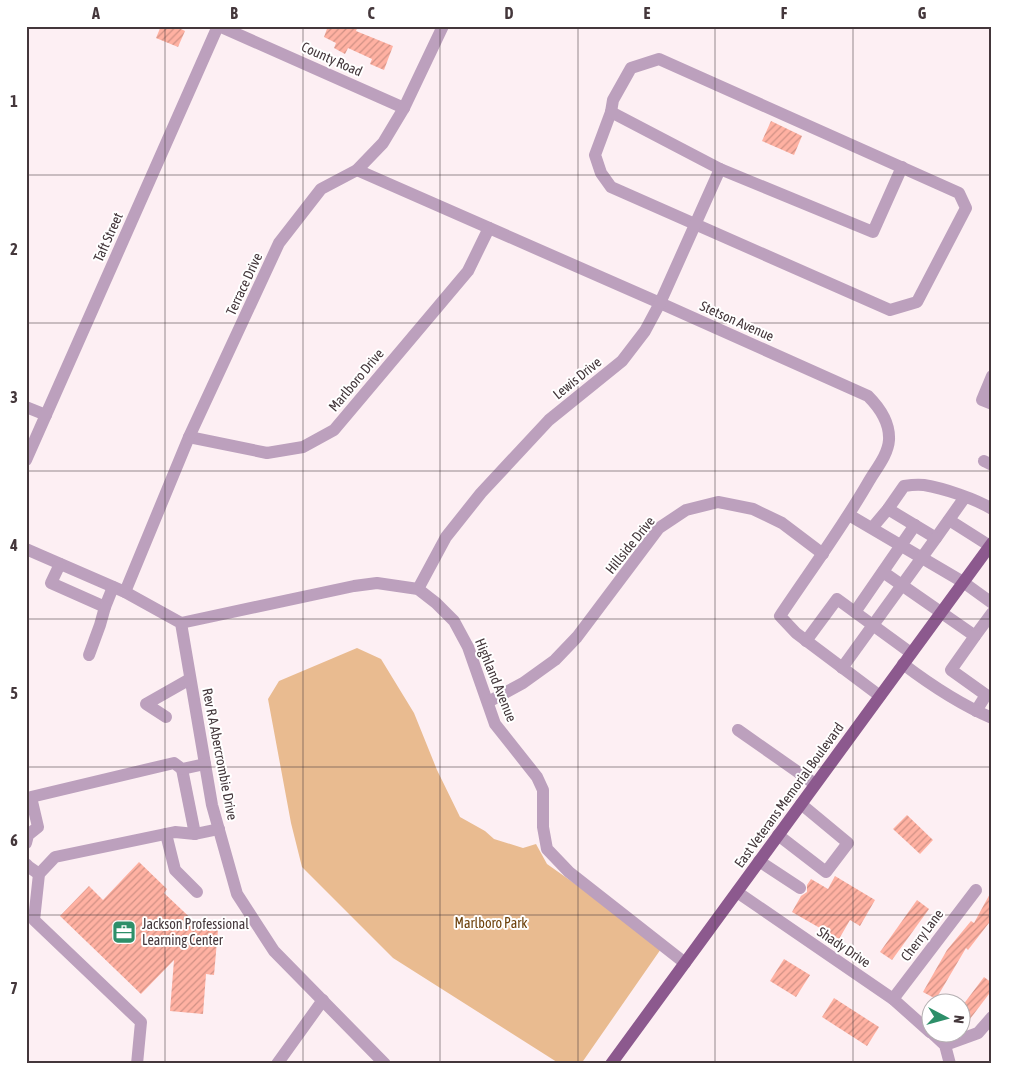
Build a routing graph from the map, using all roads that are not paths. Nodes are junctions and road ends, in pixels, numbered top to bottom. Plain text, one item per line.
1 (219, 26) edge
2 (443, 26) edge
3 (404, 108) junction
4 (611, 112) junction
5 (902, 167) junction
6 (720, 169) junction
7 (357, 170) junction
8 (695, 224) junction
9 (489, 228) junction
10 (660, 303) junction
11 (992, 376) edge
12 (992, 404) edge
13 (26, 407) edge
14 (46, 415) junction
15 (189, 437) junction
16 (26, 460) edge
17 (965, 497) junction
18 (888, 509) junction
19 (992, 509) edge
20 (849, 515) junction
21 (949, 520) junction
22 (915, 525) junction
23 (872, 528) junction
24 (936, 538) junction
25 (991, 544) edge
26 (901, 546) junction
27 (26, 549) edge
28 (823, 554) junction
29 (922, 558) junction
30 (60, 564) junction
31 (883, 572) junction
32 (963, 582) junction
33 (902, 585) junction
34 (113, 587) junction
35 (418, 589) junction
36 (125, 592) junction
37 (992, 603) edge
38 (105, 607) junction
39 (856, 612) junction
40 (941, 613) junction
41 (992, 613) edge
42 (181, 623) junction
43 (874, 625) junction
44 (974, 636) junction
45 (806, 641) junction
46 (911, 653) junction
47 (89, 655) dead end
48 (903, 664) junction
49 (842, 668) junction
50 (190, 679) junction
51 (880, 696) junction
52 (989, 697) edge
53 (488, 702) junction
54 (976, 711) junction
55 (166, 717) dead end
56 (992, 718) edge
57 (738, 730) dead end
58 (205, 764) junction
59 (182, 769) junction
60 (815, 784) junction
61 (801, 804) junction
62 (219, 829) junction
63 (166, 834) junction
64 (195, 834) junction
65 (778, 835) junction
66 (26, 843) edge
67 (759, 861) junction
68 (26, 864) edge
69 (39, 874) junction
70 (800, 888) dead end
71 (976, 890) dead end
72 (197, 892) dead end
73 (737, 892) junction
74 (685, 963) junction
75 (893, 999) junction
76 (323, 1000) junction
77 (992, 1016) edge
78 (920, 1022) edge
79 (942, 1042) edge
80 (945, 1045) junction
81 (136, 1064) edge
82 (277, 1064) edge
83 (385, 1064) edge
84 (611, 1064) edge
85 (950, 1064) edge

1 - 3 street, County Road
1 - 14 street, Taft Street
2 - 3 street, Terrace Drive
3 - 7 street, Terrace Drive
4 - 5 street
4 - 6 street
4 - 8 street
5 - 6 street
5 - 8 street
6 - 8 street, Lewis Drive
7 - 9 street, Stetson Avenue
7 - 15 street, Terrace Drive
8 - 10 street, Lewis Drive
9 - 10 street, Stetson Avenue
9 - 15 street, Marlboro Drive
10 - 20 street, Stetson Avenue
10 - 35 street, Lewis Drive
11 - 12 street
13 - 14 street
14 - 16 street, Taft Street
15 - 36 street, Terrace Drive
17 - 18 street
17 - 19 street
17 - 21 street
18 - 22 street
18 - 23 street
20 - 23 street
20 - 28 street, Stetson Avenue
21 - 24 street
21 - 25 street
22 - 24 street
22 - 26 street
23 - 26 street
24 - 29 street
25 - 32 main road, East Veterans Memorial Boulevard
26 - 29 street
26 - 31 street
27 - 30 street
28 - 45 street, Stetson Avenue
28 - 53 street, Hillside Drive
29 - 32 street
29 - 33 street
30 - 34 street
30 - 38 street
31 - 33 street
31 - 39 street
32 - 37 street
32 - 40 main road, East Veterans Memorial Boulevard
33 - 40 street
33 - 43 street
34 - 36 street
34 - 38 street
35 - 42 street
35 - 53 street, Highland Avenue
36 - 42 street
38 - 47 street
39 - 43 street
39 - 45 street
40 - 44 street
40 - 46 main road, East Veterans Memorial Boulevard
41 - 44 street
42 - 50 street, Rev R A Abercrombie Drive
43 - 46 street
43 - 49 street
44 - 52 street
45 - 49 street
46 - 48 main road, East Veterans Memorial Boulevard
48 - 51 main road, East Veterans Memorial Boulevard
48 - 54 street
49 - 51 street
50 - 55 street
50 - 58 street, Rev R A Abercrombie Drive
51 - 60 main road, East Veterans Memorial Boulevard
52 - 54 street
53 - 74 street, Highland Avenue
54 - 56 street
57 - 60 street
58 - 59 street
58 - 62 street, Rev R A Abercrombie Drive
59 - 64 street
59 - 66 street
60 - 61 main road, East Veterans Memorial Boulevard
61 - 65 main road, East Veterans Memorial Boulevard
61 - 65 street
62 - 64 street
62 - 76 street, Rev R A Abercrombie Drive
63 - 64 street
63 - 69 street
63 - 72 street
65 - 67 main road, East Veterans Memorial Boulevard
67 - 70 street
67 - 73 main road, East Veterans Memorial Boulevard
68 - 69 street
69 - 81 street
71 - 75 street, Cherry Lane
73 - 74 main road, East Veterans Memorial Boulevard
73 - 75 street, Shady Drive
74 - 84 main road, East Veterans Memorial Boulevard
75 - 78 street, Shady Drive
76 - 82 street
76 - 83 street, Rev R A Abercrombie Drive
77 - 80 street
79 - 80 street, Shady Drive
80 - 85 street

